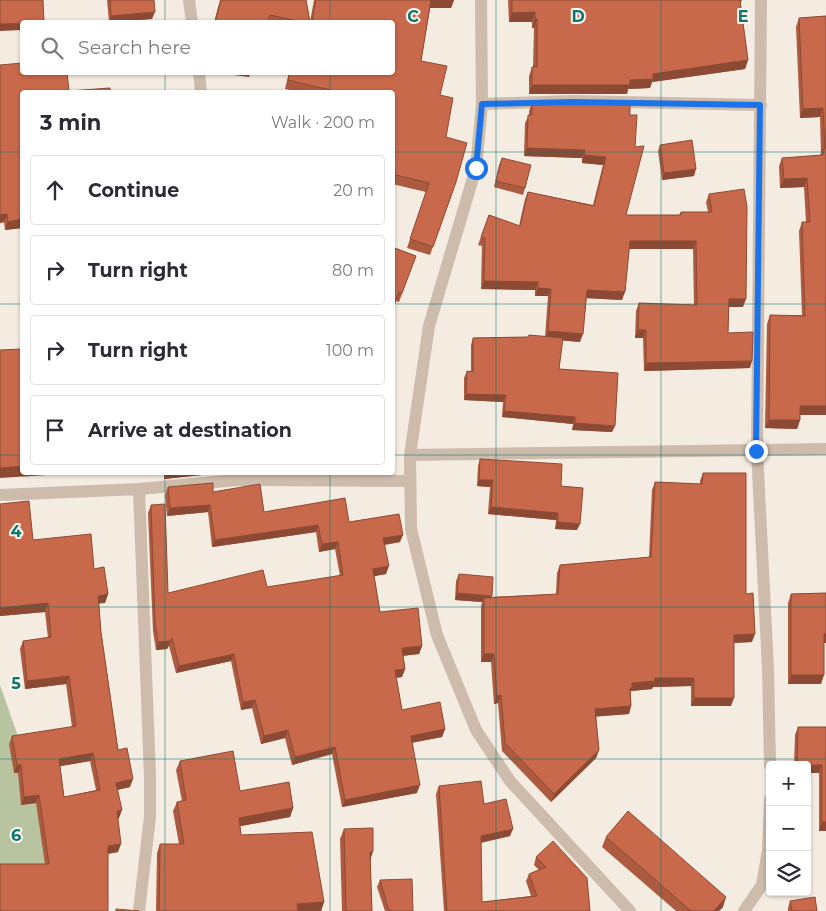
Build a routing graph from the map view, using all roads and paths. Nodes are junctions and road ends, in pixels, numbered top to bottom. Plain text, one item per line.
1 (189, 0) edge
2 (481, 0) edge
3 (761, 0) edge
4 (192, 20) edge
5 (199, 75) edge
6 (202, 90) edge
7 (482, 104) junction
8 (760, 105) junction
9 (826, 449) edge
10 (756, 451) junction
11 (410, 455) junction
12 (238, 476) edge
13 (409, 481) junction
14 (139, 489) junction
15 (0, 495) edge
16 (770, 761) edge
17 (770, 806) edge
18 (139, 911) edge
19 (630, 911) edge
20 (744, 911) edge

1 - 4 street
2 - 7 street
3 - 8 street
5 - 6 street
7 - 8 street
7 - 11 street
8 - 10 street
9 - 10 street
10 - 11 street
10 - 16 street
11 - 13 street
12 - 13 street
12 - 14 street
13 - 19 street
14 - 15 street
14 - 18 street
17 - 20 street

